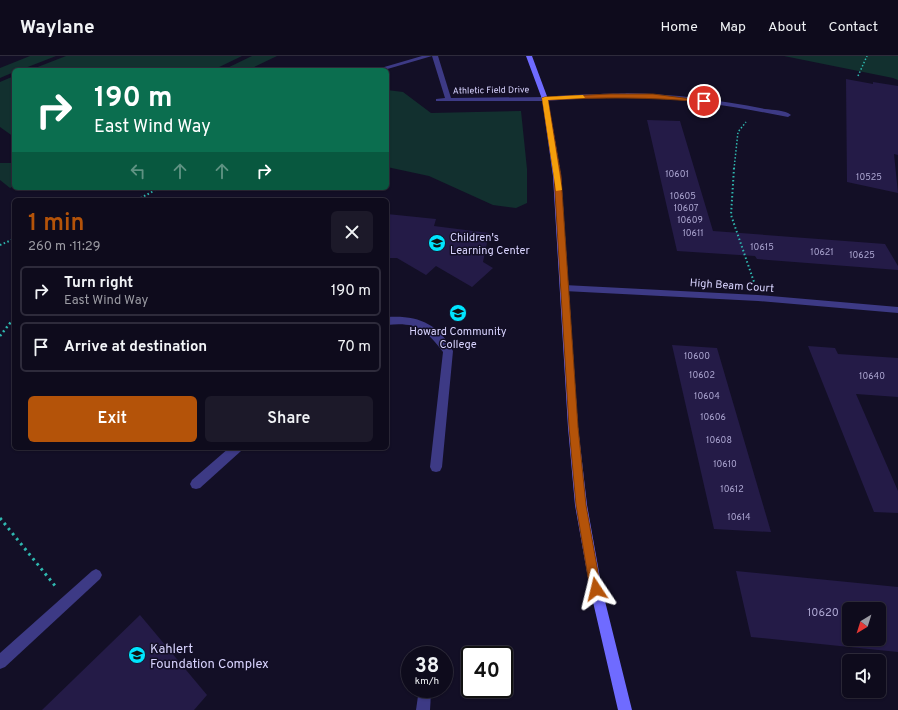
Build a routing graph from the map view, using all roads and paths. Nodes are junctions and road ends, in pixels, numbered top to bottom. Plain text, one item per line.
1 (429, 56) edge
2 (435, 56) edge
3 (529, 56) edge
4 (867, 56) edge
5 (384, 68) edge
6 (858, 76) dead end
7 (545, 98) junction
8 (438, 100) dead end
9 (449, 100) junction
10 (756, 109) junction
11 (788, 115) dead end
12 (154, 190) edge
13 (140, 198) edge
14 (12, 240) edge
15 (0, 245) edge
16 (564, 288) junction
17 (758, 298) junction
18 (898, 310) edge
19 (389, 320) edge
20 (12, 321) edge
21 (0, 336) edge
22 (235, 450) edge
23 (436, 467) dead end
24 (196, 484) dead end
25 (0, 518) edge
26 (96, 575) dead end
27 (68, 601) junction
28 (0, 662) edge
29 (424, 698) edge
30 (423, 710) edge
31 (625, 710) edge

1 - 5 street
2 - 9 street
3 - 7 street
4 - 6 path
7 - 9 street, Athletic Field Drive
7 - 10 street, Athletic Field Drive
7 - 16 street
8 - 9 street, Athletic Field Drive
10 - 11 street, Athletic Field Drive
10 - 17 path
12 - 13 path
14 - 15 path
16 - 17 street, High Beam Court
16 - 31 street
17 - 18 street, High Beam Court
19 - 23 street
20 - 21 path
22 - 24 street
25 - 27 path
26 - 27 street
27 - 28 street
29 - 30 street

